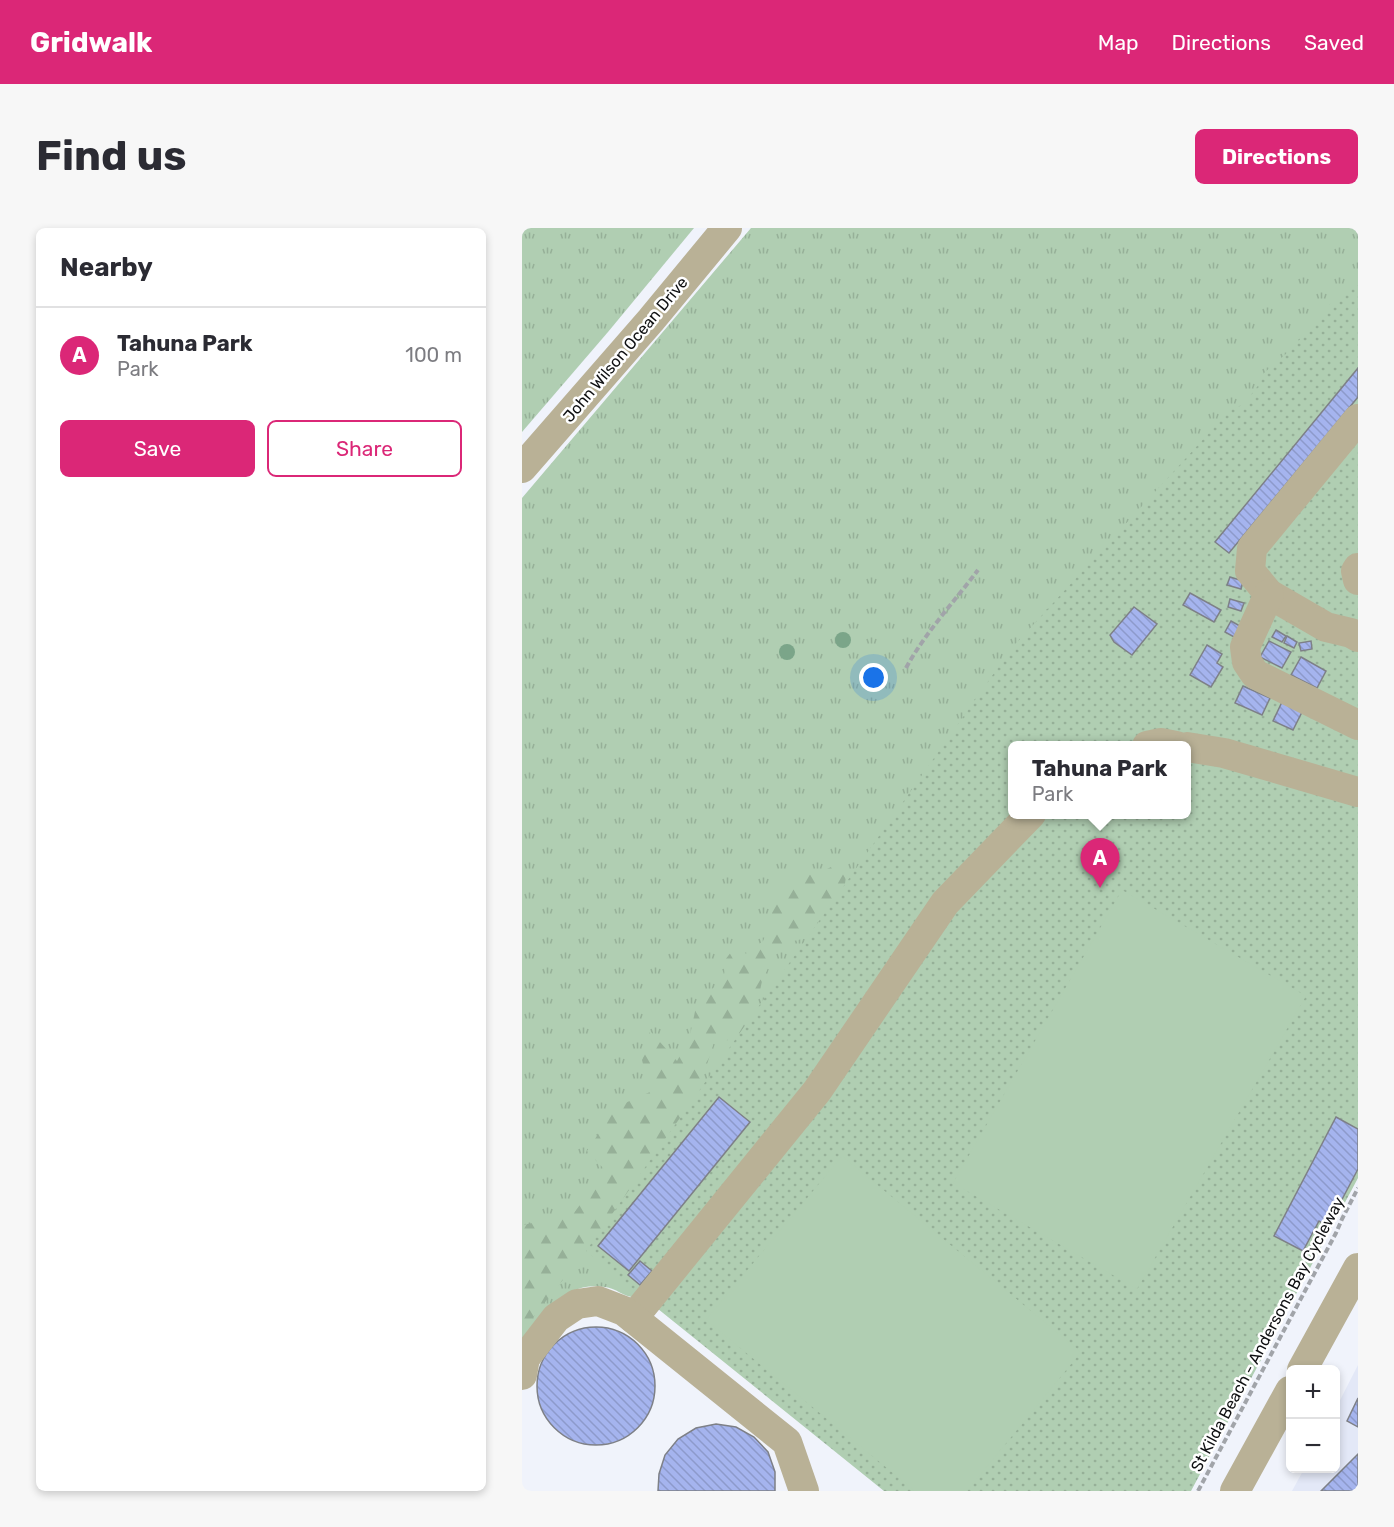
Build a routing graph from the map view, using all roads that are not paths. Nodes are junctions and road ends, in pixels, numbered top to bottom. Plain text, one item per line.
1 (727, 228) edge
2 (1356, 424) edge
3 (522, 468) edge
4 (1358, 568) edge
5 (1358, 580) edge
6 (1269, 594) junction
7 (1356, 632) edge
8 (1358, 725) edge
9 (1191, 748) edge
10 (1358, 792) edge
11 (1026, 819) edge
12 (1358, 1268) edge
13 (633, 1318) junction
14 (1305, 1365) edge
15 (522, 1375) edge
16 (1286, 1398) edge
17 (799, 1485) edge
18 (1235, 1491) edge

1 - 3 street, John Wilson Ocean Drive
2 - 6 street
4 - 5 street
6 - 7 street
6 - 8 street
9 - 10 street
11 - 13 street
12 - 14 street
13 - 15 street
13 - 17 street
16 - 18 street

